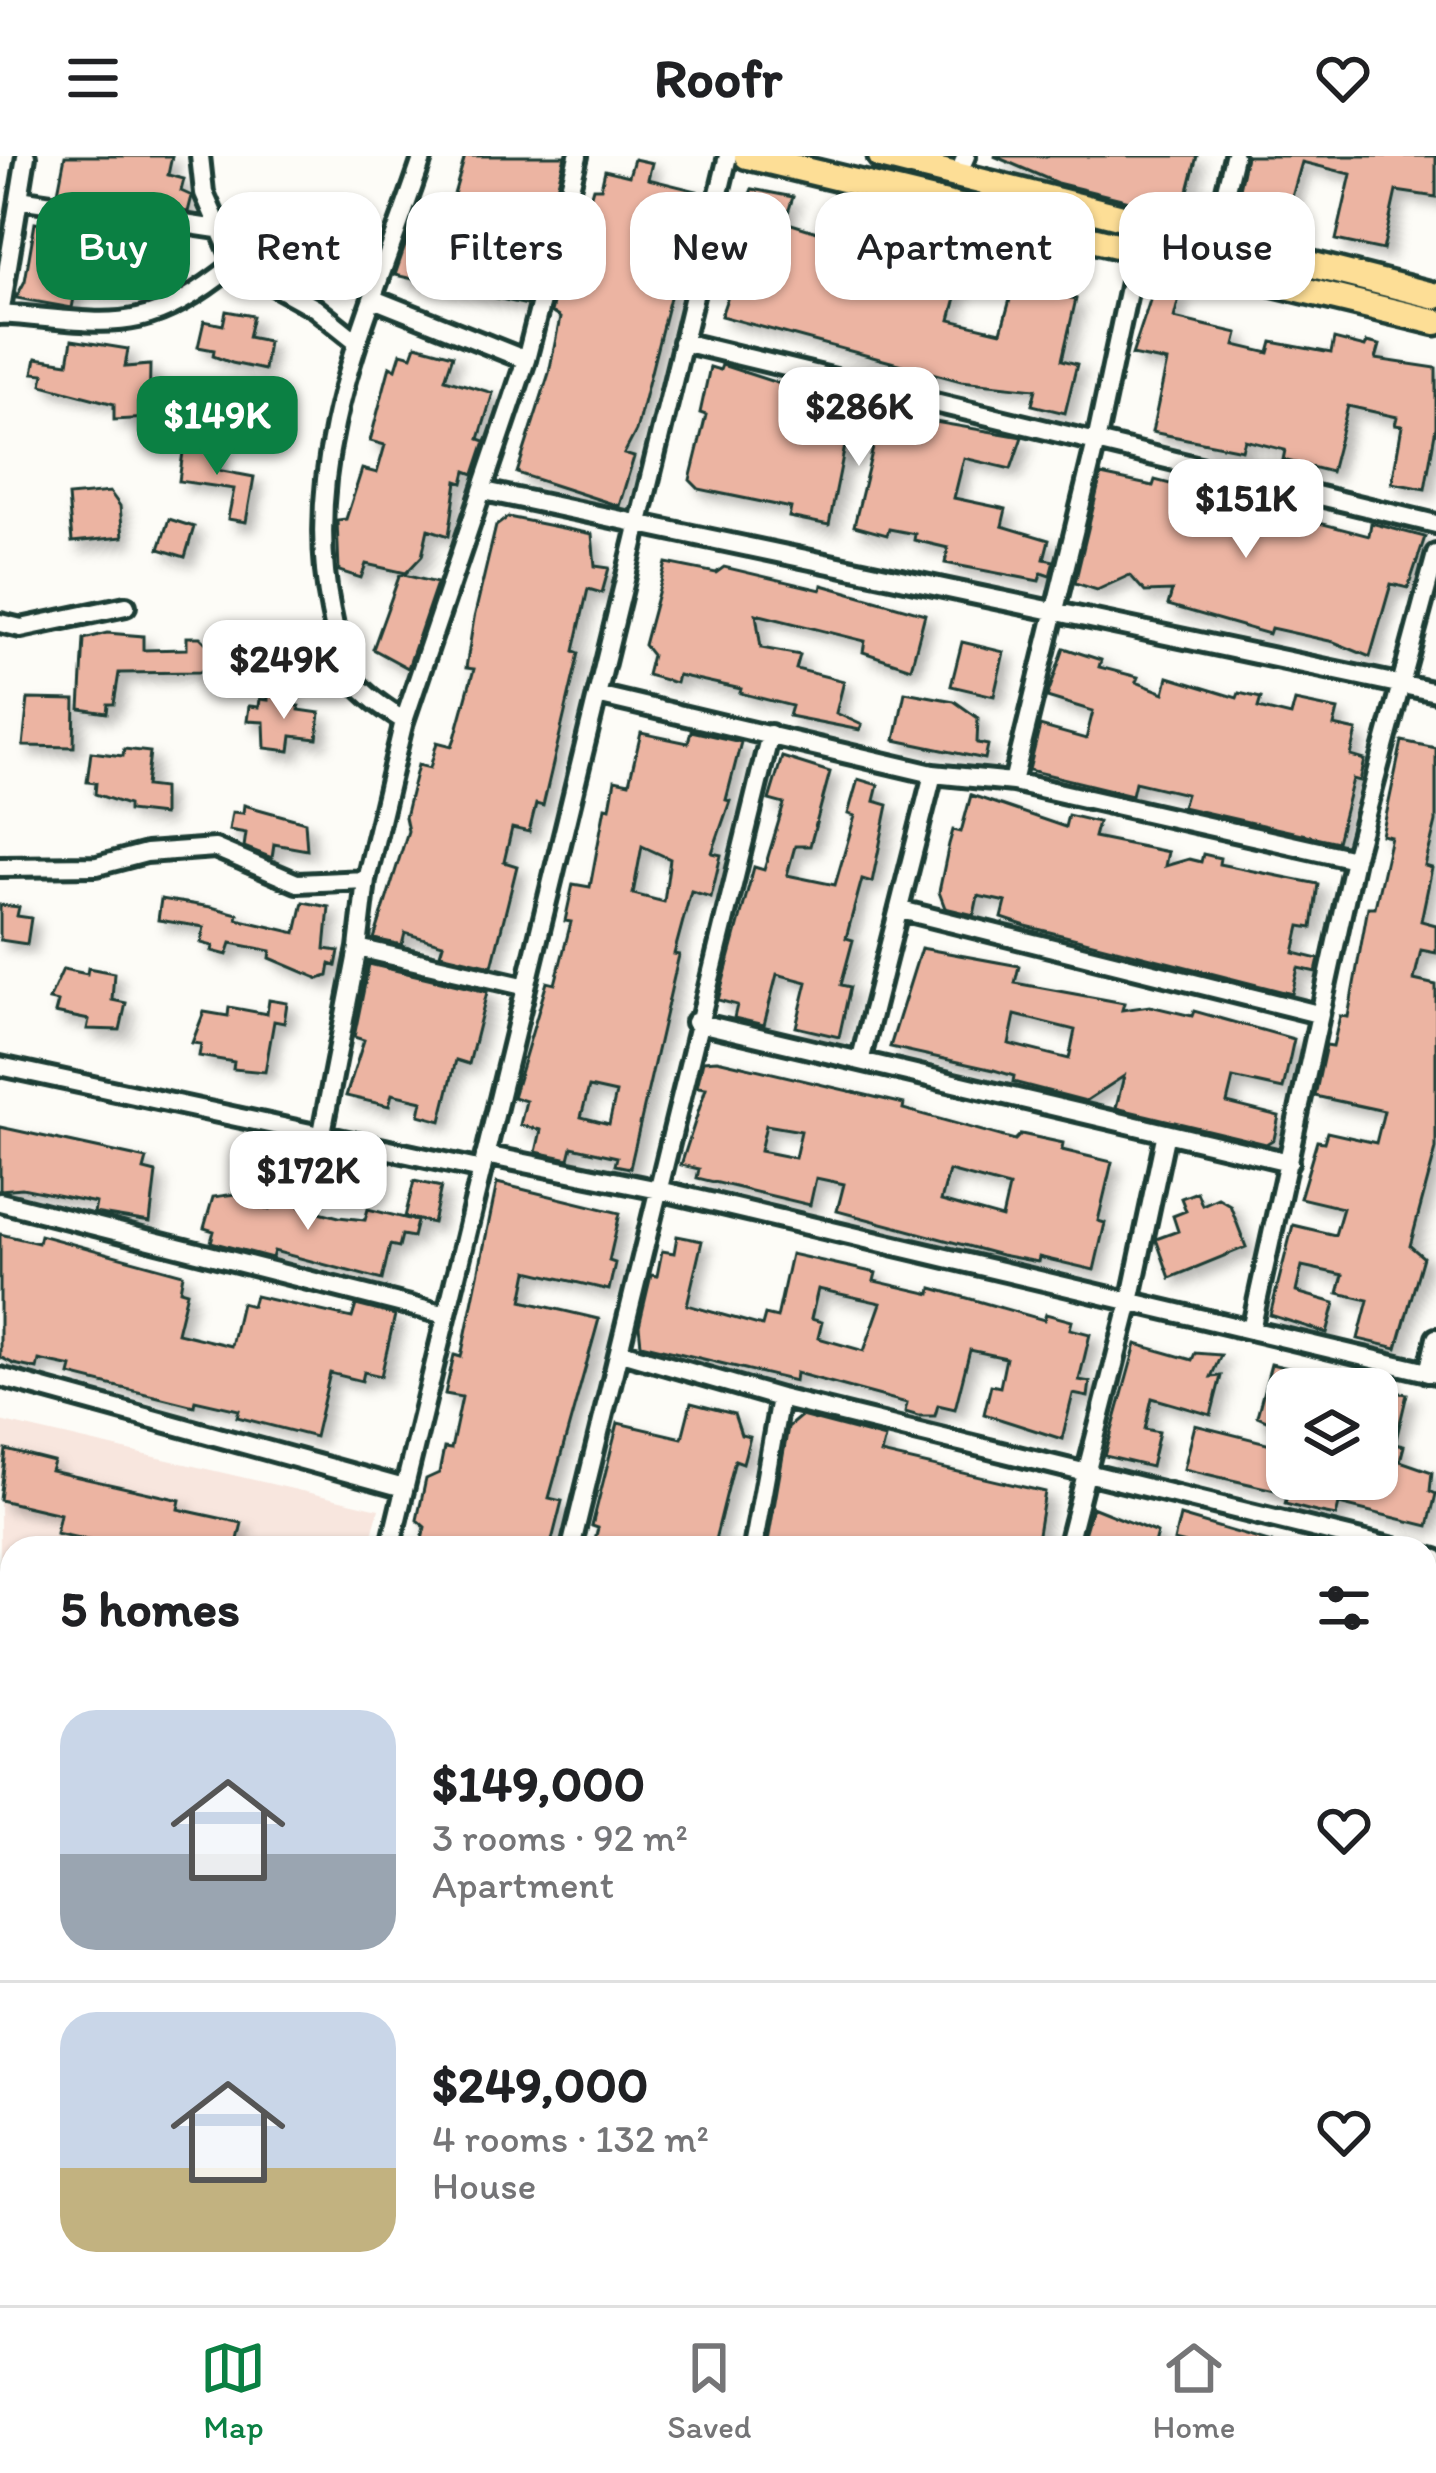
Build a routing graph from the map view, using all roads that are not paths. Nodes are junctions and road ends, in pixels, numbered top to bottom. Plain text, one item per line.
1 (26, 156) edge
2 (200, 156) edge
3 (423, 156) edge
4 (578, 156) edge
5 (728, 156) edge
6 (747, 156) edge
7 (881, 156) edge
8 (1234, 156) edge
9 (962, 165) edge
10 (1225, 192) edge
11 (19, 199) junction
12 (1119, 214) edge
13 (214, 221) edge
14 (214, 229) edge
15 (1119, 247) edge
16 (1315, 265) edge
17 (214, 277) edge
18 (382, 282) edge
19 (1315, 293) edge
20 (1436, 296) edge
21 (300, 300) edge
22 (376, 300) joint
23 (1126, 300) edge
24 (0, 315) edge
25 (1436, 322) edge
26 (356, 340) junction
27 (682, 342) junction
28 (526, 360) junction
29 (1096, 442) junction
30 (484, 491) junction
31 (639, 520) junction
32 (1436, 524) edge
33 (1436, 554) edge
34 (126, 606) dead end
35 (1055, 614) junction
36 (0, 623) edge
37 (1398, 683) junction
38 (1436, 692) edge
39 (597, 694) junction
40 (404, 721) junction
41 (770, 734) junction
42 (933, 774) junction
43 (1013, 782) junction
44 (1354, 859) junction
45 (0, 867) edge
46 (366, 880) junction
47 (902, 910) junction
48 (358, 947) junction
49 (523, 986) junction
50 (1318, 1014) junction
51 (695, 1022) junction
52 (861, 1058) junction
53 (0, 1066) edge
54 (322, 1133) junction
55 (1165, 1137) junction
56 (483, 1162) junction
57 (1289, 1162) junction
58 (659, 1190) junction
59 (0, 1202) edge
60 (1130, 1302) junction
61 (446, 1315) junction
62 (1251, 1330) junction
63 (1436, 1338) edge
64 (621, 1352) junction
65 (1432, 1373) edge
66 (0, 1377) edge
67 (780, 1398) junction
68 (1087, 1469) junction
69 (404, 1488) junction
70 (393, 1536) edge
71 (574, 1536) edge
72 (755, 1536) edge
73 (1070, 1536) edge
74 (1347, 1536) edge

1 - 11 street
2 - 13 street
3 - 18 street
4 - 28 street
5 - 27 street
6 - 15 main road
7 - 9 main road
8 - 10 street
9 - 12 main road
11 - 14 street
11 - 24 street
16 - 20 main road
17 - 24 street
19 - 25 main road
21 - 26 street
22 - 26 street
22 - 28 street
23 - 29 street
26 - 40 street
27 - 29 street
27 - 31 street
28 - 30 street
29 - 32 street
29 - 35 street
30 - 31 street
30 - 40 street
31 - 35 street
31 - 39 street
33 - 37 street
34 - 36 street
35 - 37 street
35 - 43 street
37 - 38 street
37 - 44 street
39 - 41 street
39 - 49 street
40 - 46 street
41 - 42 street
41 - 51 street
42 - 43 street
42 - 47 street
43 - 44 street
44 - 50 street
45 - 46 street
46 - 48 street
47 - 50 street
47 - 52 street
48 - 49 street
48 - 54 street
49 - 56 street
50 - 57 street
51 - 52 street
51 - 58 street
52 - 55 street
53 - 54 street
54 - 56 street
55 - 57 street
55 - 60 street
56 - 58 street
56 - 61 street
57 - 62 street
58 - 60 street
58 - 64 street
59 - 61 street
60 - 62 street
60 - 68 street
61 - 69 street
62 - 65 street
63 - 65 street
64 - 67 street
64 - 71 street
66 - 69 street
67 - 68 street
67 - 72 street
68 - 73 street
68 - 74 street
69 - 70 street

